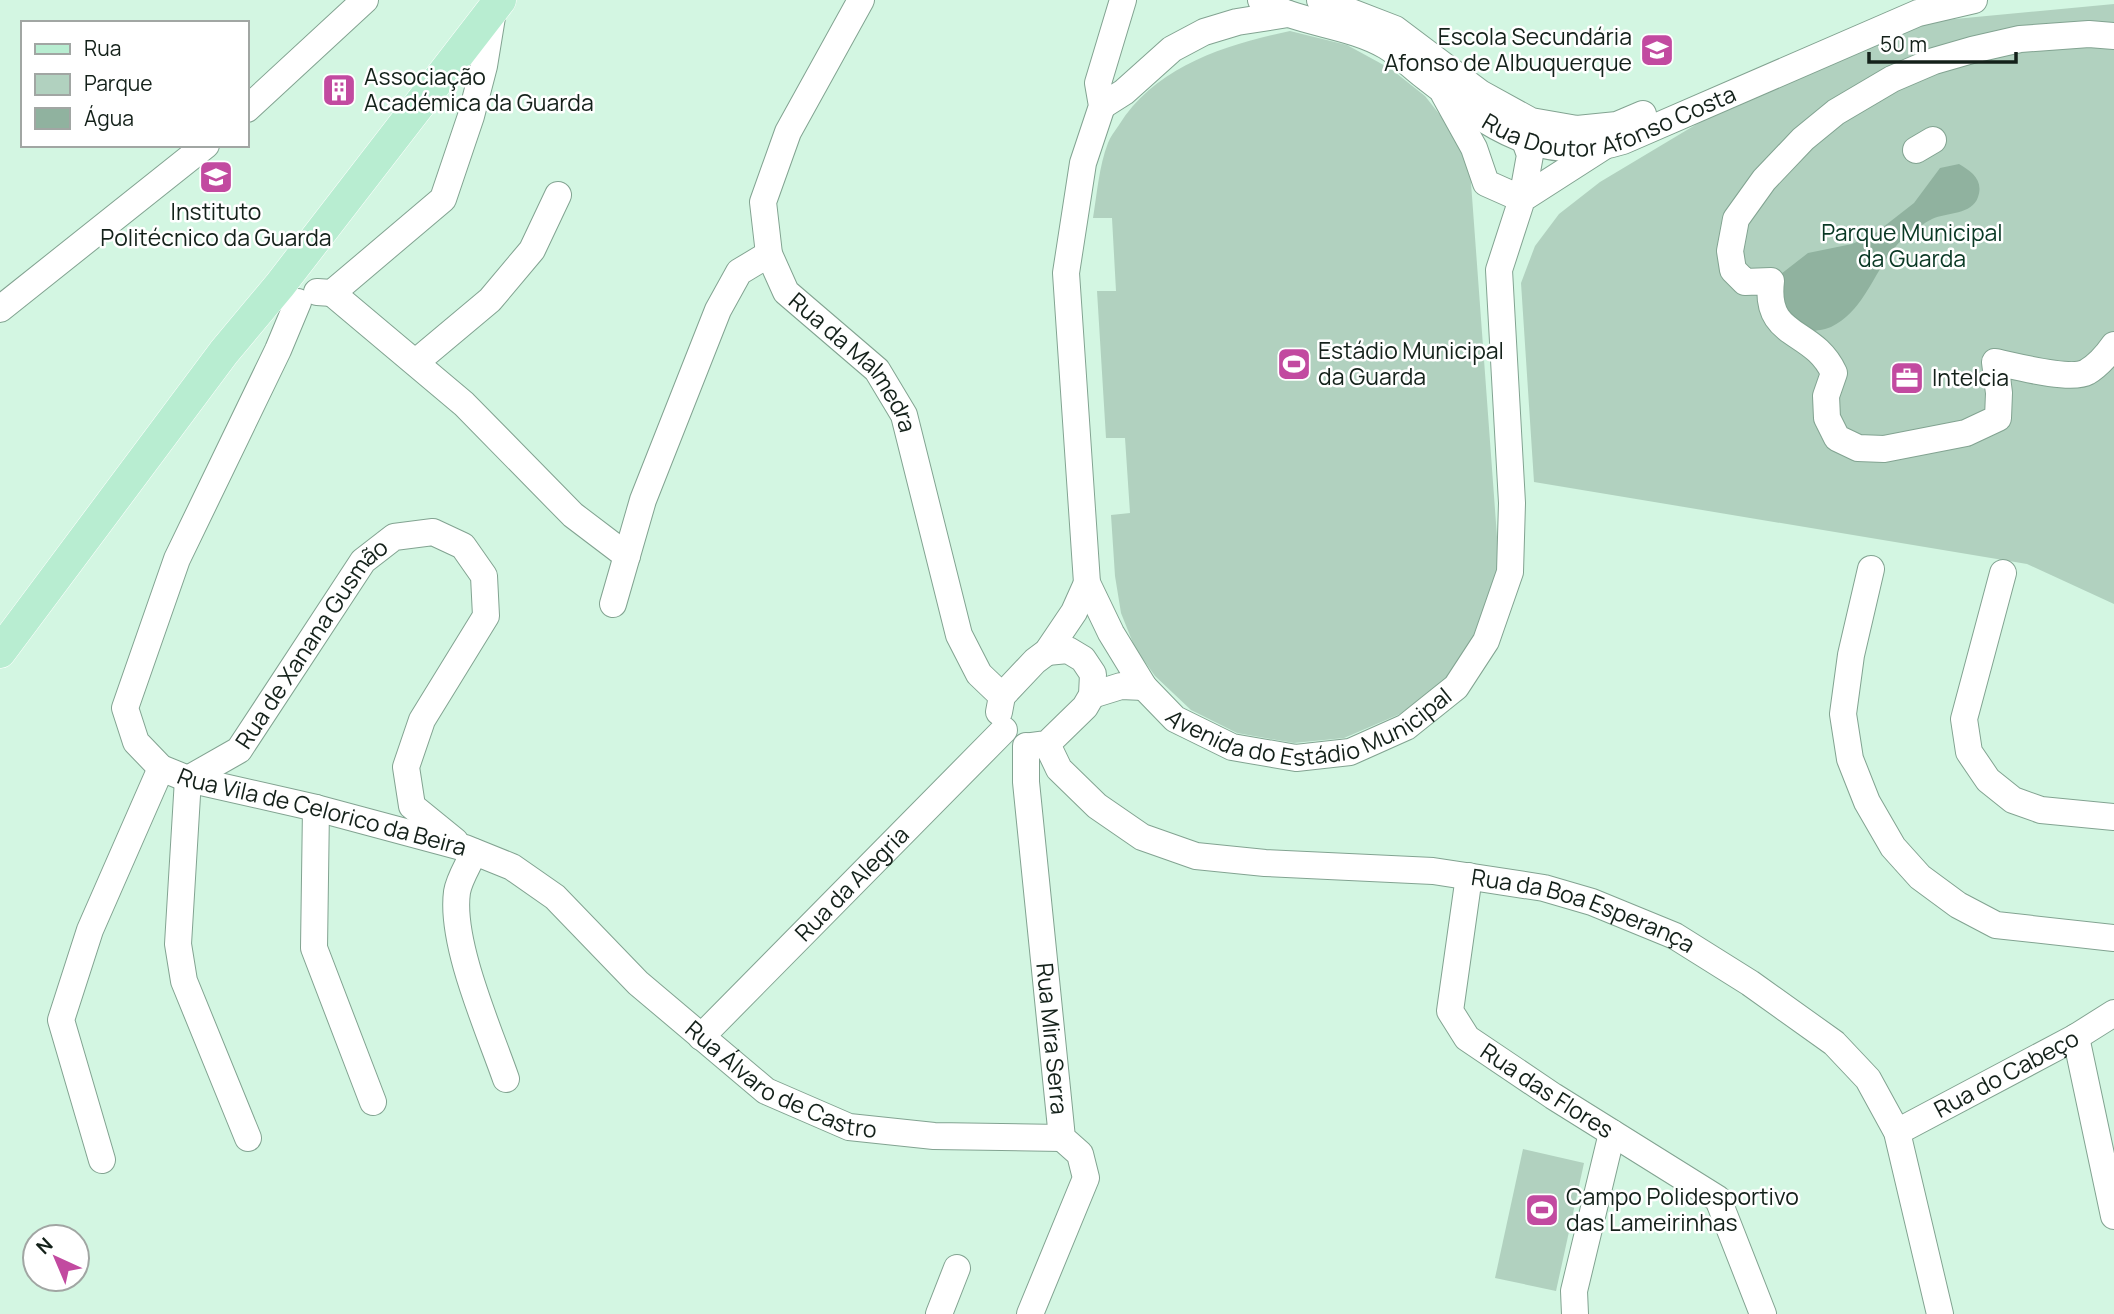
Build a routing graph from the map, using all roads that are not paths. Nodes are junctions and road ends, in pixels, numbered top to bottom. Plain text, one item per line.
1 (343, 0) edge
2 (365, 0) edge
3 (861, 0) edge
4 (1123, 0) edge
5 (1261, 0) edge
6 (1320, 0) edge
7 (1912, 0) edge
8 (1974, 0) edge
9 (496, 6) edge
10 (1288, 14) junction
11 (2114, 36) edge
12 (248, 87) edge
13 (1441, 89) junction
14 (1102, 106) junction
15 (248, 108) edge
16 (1528, 131) junction
17 (179, 147) edge
18 (203, 147) edge
19 (1602, 147) junction
20 (558, 195) dead end
21 (1511, 195) junction
22 (769, 254) junction
23 (0, 292) edge
24 (289, 293) junction
25 (332, 293) junction
26 (0, 309) edge
27 (248, 321) junction
28 (2114, 345) edge
29 (278, 350) junction
30 (416, 362) junction
31 (627, 556) junction
32 (1871, 569) dead end
33 (2003, 573) dead end
34 (1087, 583) junction
35 (613, 604) dead end
36 (0, 652) edge
37 (1047, 653) junction
38 (1144, 687) junction
39 (1092, 695) junction
40 (1002, 696) junction
41 (1004, 730) junction
42 (1036, 745) junction
43 (161, 768) junction
44 (188, 779) junction
45 (316, 808) junction
46 (2114, 817) edge
47 (470, 850) junction
48 (1469, 876) junction
49 (555, 897) joint
50 (2114, 938) edge
51 (2114, 1013) edge
52 (701, 1037) junction
53 (2076, 1037) junction
54 (506, 1079) dead end
55 (373, 1102) dead end
56 (1612, 1132) junction
57 (1897, 1132) junction
58 (248, 1138) dead end
59 (1062, 1138) junction
60 (102, 1160) dead end
61 (2114, 1216) edge
62 (957, 1269) dead end
63 (939, 1314) edge
64 (1030, 1314) edge
65 (1575, 1314) edge
66 (1763, 1314) edge
67 (1940, 1314) edge

1 - 12 street
2 - 15 street
3 - 22 street, Rua da Malmedra
4 - 14 street, Avenida do Estádio Municipal
5 - 10 street, Rua Doutor Afonso Costa
6 - 16 street, Rua Doutor Afonso Costa
7 - 16 street, Rua Doutor Afonso Costa
8 - 19 street, Rua Doutor Afonso Costa
9 - 24 main road
9 - 25 street
10 - 13 street, Rua Doutor Afonso Costa
10 - 14 street
11 - 28 street
13 - 16 street, Rua Doutor Afonso Costa
13 - 21 street
14 - 34 street, Avenida do Estádio Municipal
16 - 19 street, Rua Doutor Afonso Costa
16 - 21 street, Avenida do Estádio Municipal
17 - 23 street
18 - 26 street
19 - 21 street
20 - 30 street
21 - 38 street, Avenida do Estádio Municipal
22 - 31 street
22 - 40 street, Rua da Malmedra
24 - 25 street
24 - 27 main road
24 - 29 street, Rua Vila de Celorico da Beira
25 - 30 street
27 - 29 street
27 - 36 main road
29 - 43 street, Rua Vila de Celorico da Beira
30 - 31 street
31 - 35 street
32 - 50 street
33 - 46 street
34 - 37 street
34 - 38 street, Avenida do Estádio Municipal
37 - 39 street
37 - 40 street
38 - 39 street
39 - 42 street
40 - 41 street
41 - 42 street
41 - 52 street, Rua da Alegria
42 - 48 street, Rua da Boa Esperança
42 - 59 street, Rua Mira Serra
43 - 44 street, Rua Vila de Celorico da Beira
43 - 60 street
44 - 45 street, Rua Vila de Celorico da Beira
44 - 47 street, Rua de Xanana Gusmão
44 - 58 street
45 - 47 street, Rua Vila de Celorico da Beira
45 - 55 street
47 - 49 street, Rua Vila de Celorico da Beira
47 - 54 street
48 - 56 street, Rua das Flores
48 - 57 street, Rua da Boa Esperança
49 - 52 street, Rua Álvaro de Castro
51 - 53 street, Rua do Cabeço
52 - 59 street, Rua Álvaro de Castro
53 - 57 street, Rua do Cabeço
53 - 61 street
56 - 65 street, Rua das Flores
56 - 66 street
57 - 67 street, Rua da Boa Esperança
59 - 64 street, Rua Mira Serra
62 - 63 street

